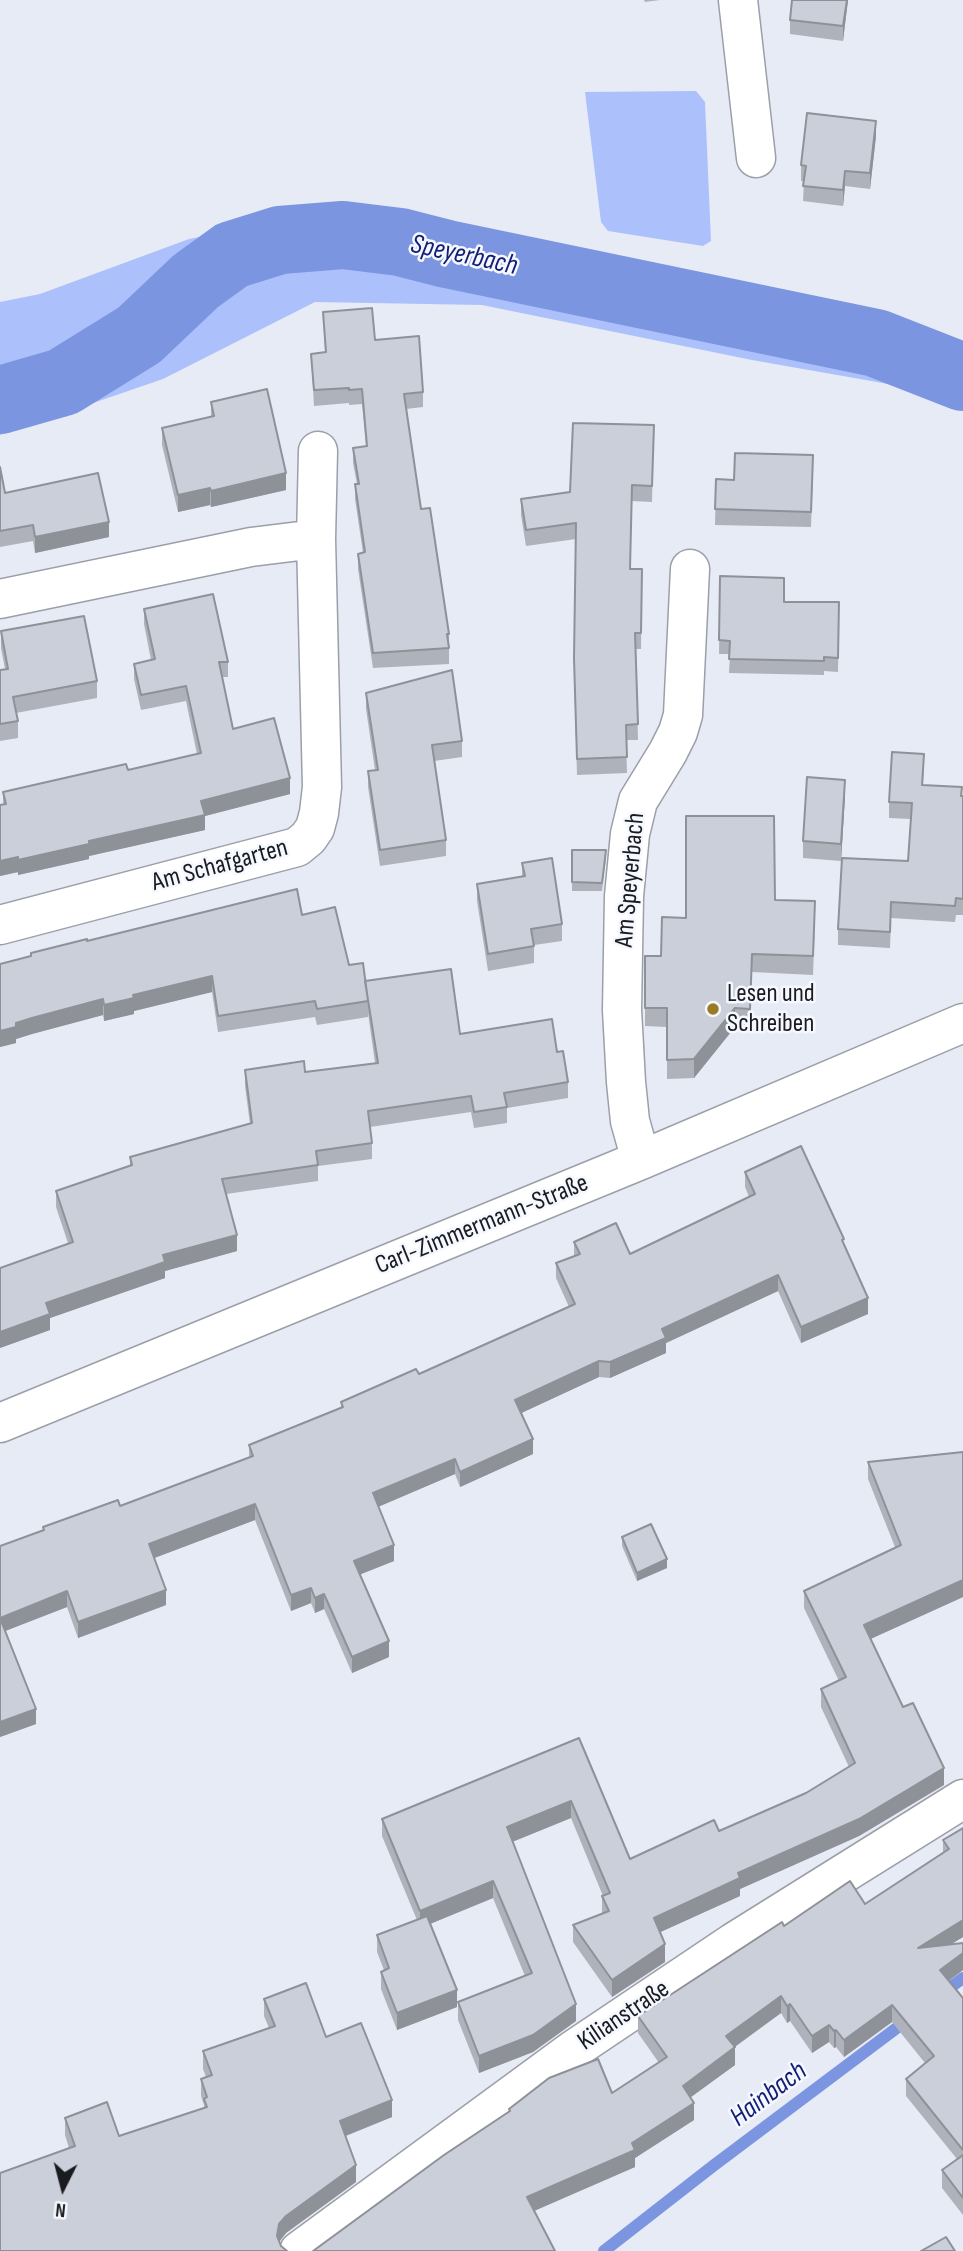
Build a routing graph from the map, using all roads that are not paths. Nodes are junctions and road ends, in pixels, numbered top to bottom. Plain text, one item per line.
1 (738, 0) edge
2 (756, 158) dead end
3 (318, 451) dead end
4 (316, 539) junction
5 (690, 569) dead end
6 (0, 599) edge
7 (0, 925) edge
8 (963, 1023) edge
9 (641, 1160) junction
10 (0, 1423) edge
11 (963, 1799) edge
12 (299, 2251) edge

1 - 2 street
3 - 4 street, Am Schafgarten
4 - 6 street
4 - 7 street, Am Schafgarten
5 - 9 street, Am Speyerbach
8 - 9 street, Carl-Zimmermann-Straße
9 - 10 street, Carl-Zimmermann-Straße
11 - 12 street, Kilianstraße

